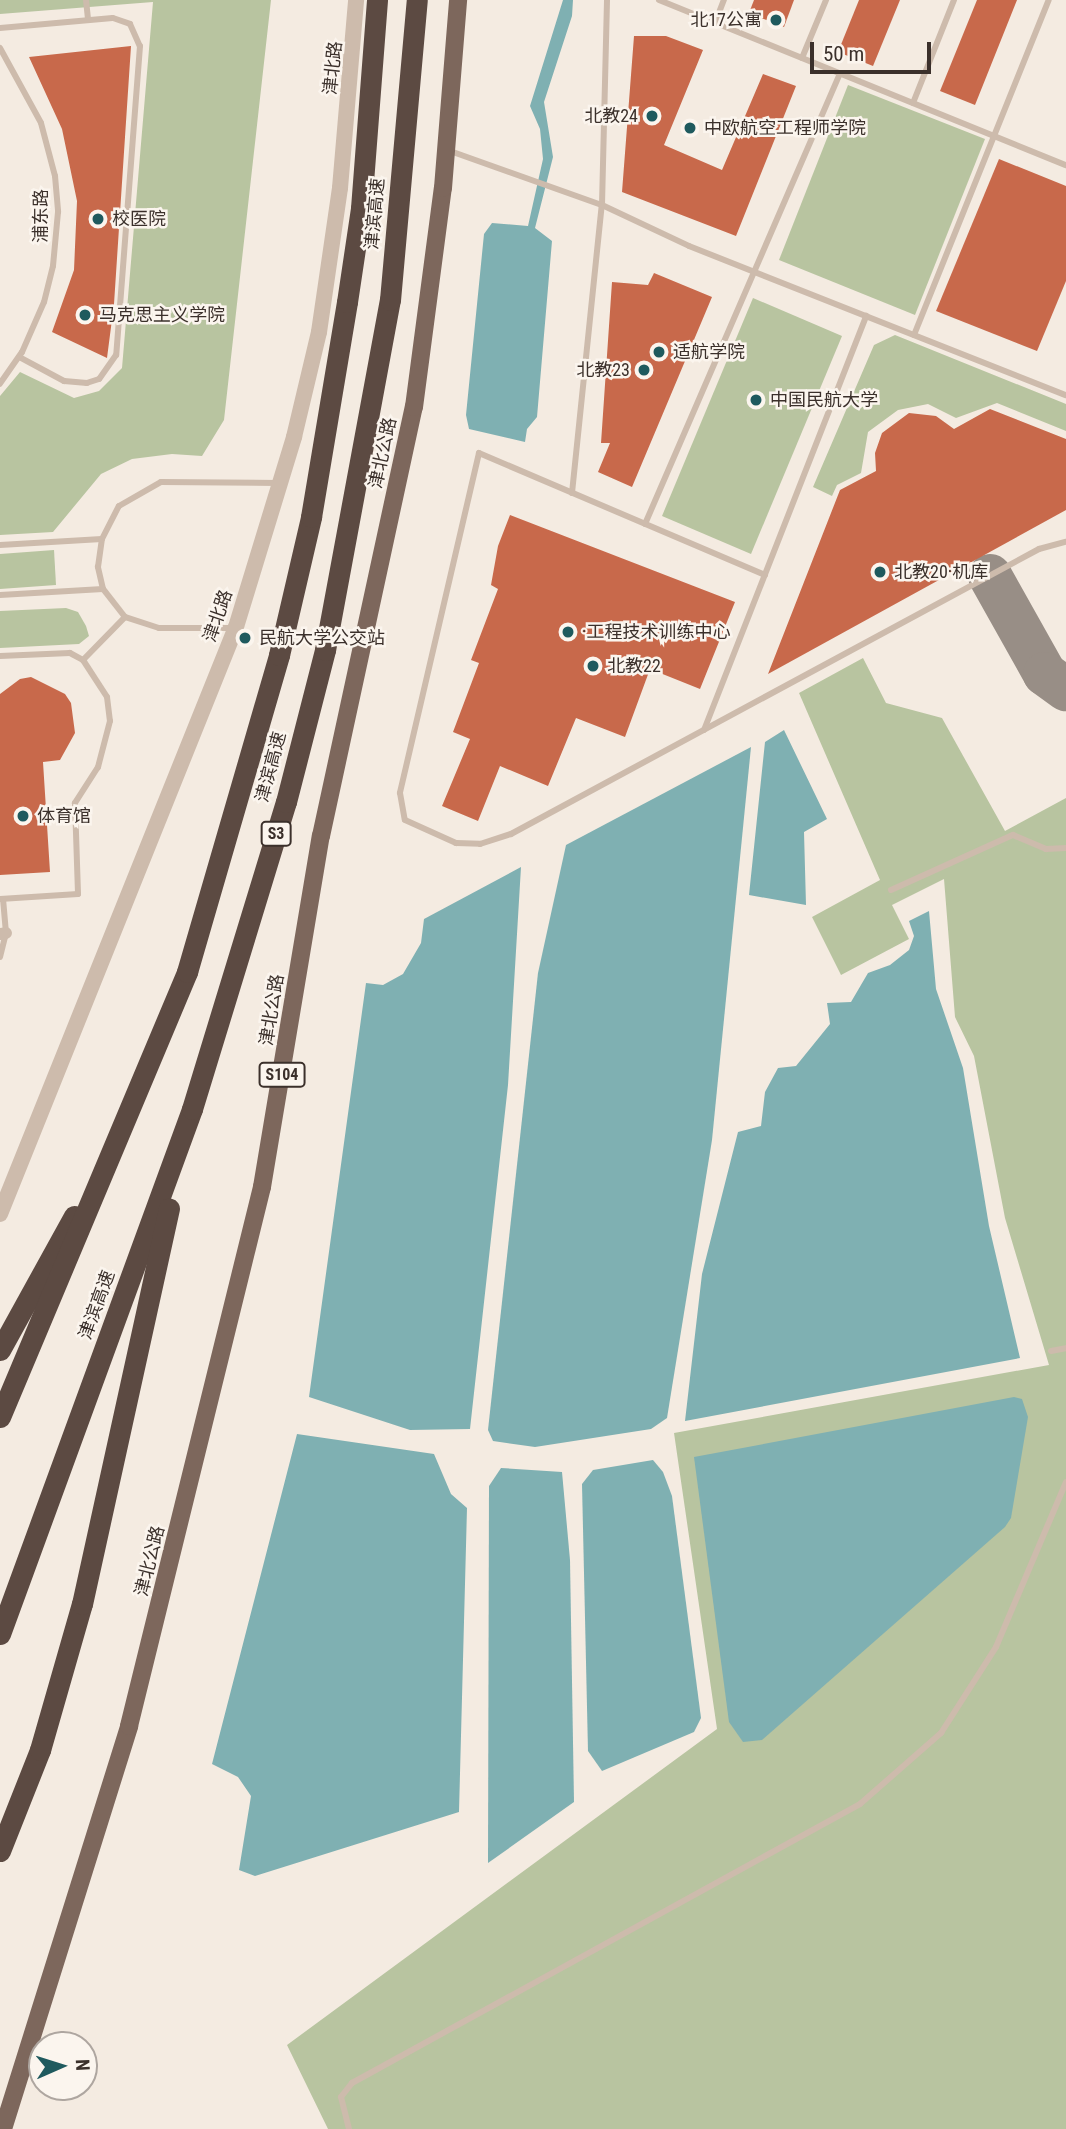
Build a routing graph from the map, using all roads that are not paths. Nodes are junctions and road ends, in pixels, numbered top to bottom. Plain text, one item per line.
1 (86, 0) edge
2 (356, 0) edge
3 (377, 0) edge
4 (417, 0) edge
5 (449, 0) edge
6 (458, 0) edge
7 (607, 0) edge
8 (659, 0) edge
9 (724, 0) edge
10 (826, 0) edge
11 (954, 0) edge
12 (1049, 0) edge
13 (88, 18) junction
14 (715, 23) junction
15 (0, 28) edge
16 (0, 48) edge
17 (802, 58) junction
18 (840, 73) junction
19 (913, 103) junction
20 (995, 136) junction
21 (446, 150) junction
22 (1066, 165) edge
23 (603, 205) junction
24 (754, 271) junction
25 (866, 316) junction
26 (914, 335) junction
27 (19, 357) junction
28 (0, 384) edge
29 (1066, 395) edge
30 (281, 483) junction
31 (572, 493) junction
32 (645, 524) junction
33 (102, 538) junction
34 (1066, 542) edge
35 (0, 545) edge
36 (765, 575) junction
37 (103, 589) junction
38 (0, 595) edge
39 (125, 618) junction
40 (236, 627) junction
41 (0, 656) edge
42 (83, 660) junction
43 (704, 730) junction
44 (1066, 848) edge
45 (891, 890) dead end
46 (2, 899) edge
47 (3, 934) edge
48 (0, 957) edge
49 (191, 1109) junction
50 (121, 1132) junction
51 (0, 1214) edge
52 (1066, 1348) edge
53 (0, 1350) edge
54 (1051, 1351) dead end
55 (0, 1418) edge
56 (1066, 1482) edge
57 (0, 1634) edge
58 (0, 1851) edge
59 (0, 2108) edge
60 (4, 2129) edge
61 (349, 2129) edge

1 - 13 lane
2 - 30 street, 津北路
3 - 50 highway, 津滨高速
4 - 49 highway, 津滨高速 / S3
5 - 59 main road, 津北公路 / S104
6 - 21 main road, 津北公路 / S104
7 - 23 lane
8 - 14 lane
9 - 14 lane
10 - 17 lane
11 - 19 lane
12 - 20 lane
13 - 15 lane
13 - 27 lane
14 - 17 lane
16 - 27 lane, 浦东路
17 - 18 lane
18 - 19 lane
18 - 24 lane
19 - 20 lane
20 - 22 lane
20 - 26 lane
21 - 23 lane
21 - 60 main road, 津北公路 / S104
23 - 24 lane
23 - 31 lane
24 - 25 lane
24 - 32 lane
25 - 26 lane
25 - 36 lane
26 - 29 lane
27 - 28 lane, 浦东路
30 - 33 lane
30 - 40 street, 津北路
31 - 32 lane
31 - 43 lane
32 - 36 lane
33 - 35 lane
33 - 37 lane
34 - 43 lane
36 - 43 lane
37 - 38 lane
37 - 39 lane
39 - 40 lane
39 - 42 lane
40 - 51 street, 津北路
41 - 42 lane
42 - 46 lane
44 - 45 lane
46 - 47 lane
47 - 48 lane
49 - 57 highway, 津滨高速 / S3
49 - 58 highway
50 - 53 highway
50 - 55 highway, 津滨高速
52 - 54 lane
56 - 61 lane

